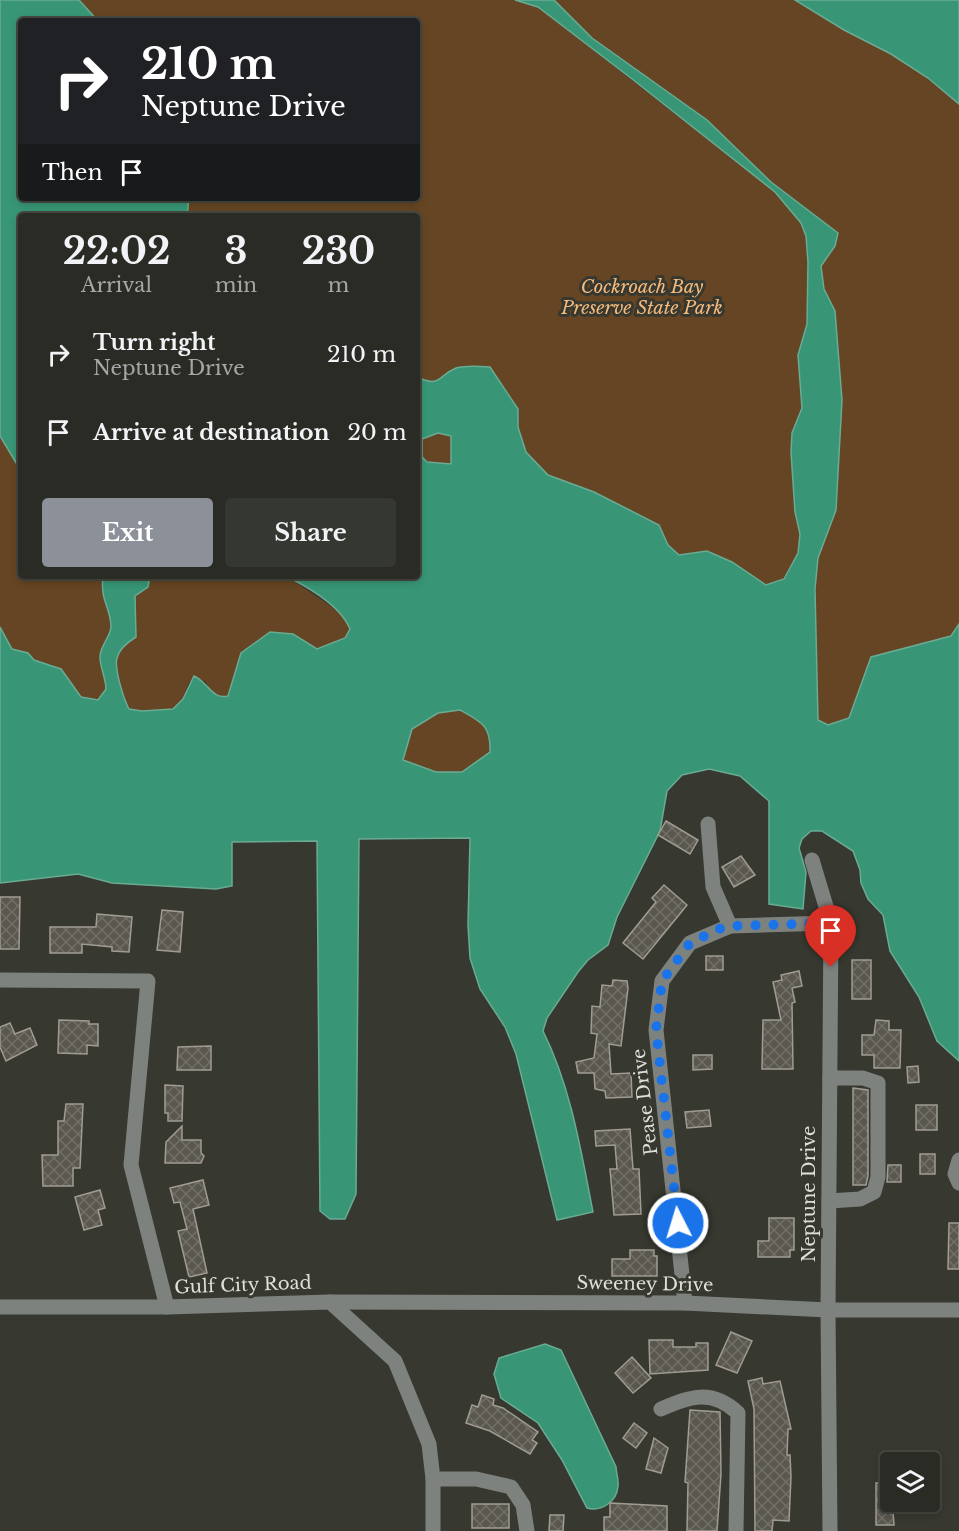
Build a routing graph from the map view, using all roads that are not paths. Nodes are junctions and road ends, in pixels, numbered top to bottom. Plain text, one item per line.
1 (708, 824) dead end
2 (812, 860) dead end
3 (831, 923) junction
4 (730, 926) junction
5 (0, 980) edge
6 (830, 1078) junction
7 (959, 1160) edge
8 (959, 1182) edge
9 (829, 1201) junction
10 (330, 1302) junction
11 (685, 1303) junction
12 (0, 1307) edge
13 (167, 1307) junction
14 (828, 1310) junction
15 (959, 1310) edge
16 (661, 1409) dead end
17 (433, 1479) junction
18 (433, 1531) edge
19 (527, 1531) edge
20 (736, 1531) edge
21 (830, 1531) edge

1 - 4 street
2 - 3 street, Neptune Drive
3 - 4 street, Pease Drive
3 - 6 street, Neptune Drive
4 - 11 street, Pease Drive
5 - 13 street
6 - 9 street, Neptune Drive
6 - 9 street
7 - 8 street
9 - 14 street, Neptune Drive
10 - 11 street, Sweeney Drive
10 - 13 street, Gulf City Road
10 - 17 street, Gulf City Road
11 - 14 street, Sweeney Drive
12 - 13 street, Gulf City Road
14 - 15 street, Sweeney Drive
14 - 21 street, Neptune Drive
16 - 20 street
17 - 18 street, Gulf City Road
17 - 19 street

